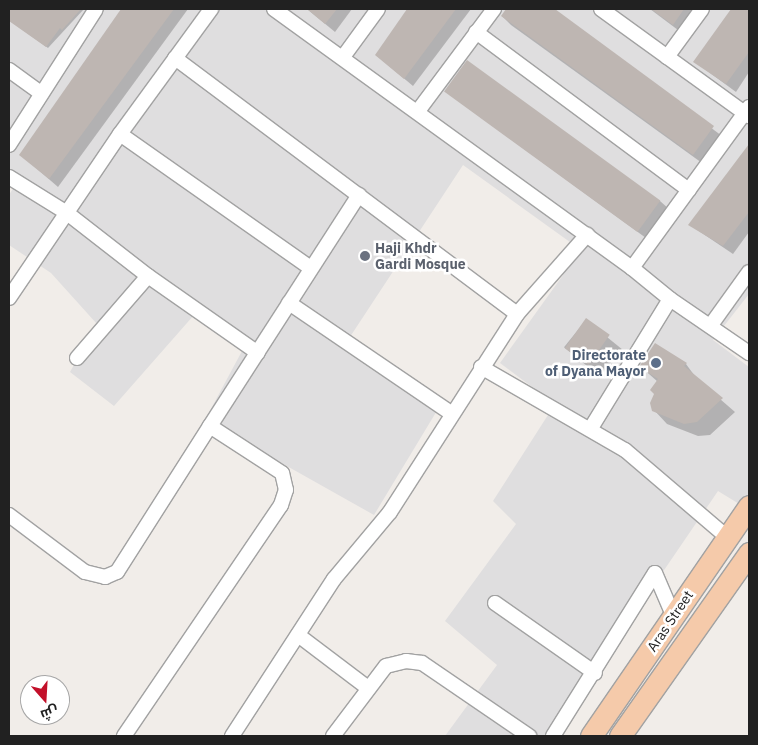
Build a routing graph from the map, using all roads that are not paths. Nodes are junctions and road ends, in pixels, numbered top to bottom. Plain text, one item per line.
1 (96, 9) edge
2 (211, 9) edge
3 (274, 9) edge
4 (378, 9) edge
5 (494, 9) edge
6 (601, 9) edge
7 (702, 9) edge
8 (476, 32) junction
9 (343, 57) junction
10 (667, 57) junction
11 (175, 58) junction
12 (9, 70) edge
13 (41, 93) junction
14 (418, 111) junction
15 (748, 112) edge
16 (120, 134) junction
17 (9, 145) edge
18 (9, 177) edge
19 (689, 190) junction
20 (359, 195) junction
21 (67, 213) junction
22 (587, 235) junction
23 (311, 268) junction
24 (632, 268) junction
25 (749, 272) edge
26 (148, 276) junction
27 (9, 298) edge
28 (670, 299) junction
29 (289, 303) junction
30 (517, 314) junction
31 (711, 325) junction
32 (258, 353) junction
33 (749, 353) edge
34 (77, 358) dead end
35 (481, 367) junction
36 (451, 413) junction
37 (210, 426) junction
38 (591, 428) junction
39 (749, 506) edge
40 (9, 515) edge
41 (727, 537) junction
42 (748, 556) edge
43 (495, 602) dead end
44 (673, 615) junction
45 (298, 635) junction
46 (595, 673) junction
47 (368, 688) junction
48 (612, 706) junction
49 (124, 736) edge
50 (232, 736) edge
51 (333, 736) edge
52 (528, 736) edge
53 (553, 736) edge
54 (591, 736) edge
55 (612, 736) edge
56 (620, 736) edge

1 - 13 street
2 - 11 street
3 - 9 street
4 - 9 street
5 - 8 street
6 - 10 street
7 - 10 street
8 - 14 street
8 - 19 street
9 - 14 street
10 - 15 street
11 - 16 street
11 - 20 street
12 - 13 street
13 - 17 street
14 - 22 street
15 - 19 street
16 - 21 street
16 - 23 street
18 - 21 street
19 - 24 street
20 - 23 street
20 - 30 street
21 - 26 street
21 - 27 street
22 - 24 street
22 - 30 street
23 - 29 street
24 - 28 street
25 - 31 street
26 - 32 street
26 - 34 street
28 - 31 street
28 - 38 street
29 - 32 street
29 - 36 street
30 - 35 street
31 - 33 street
32 - 37 street
35 - 36 street
35 - 38 street
36 - 45 street
37 - 40 street
37 - 49 street
38 - 41 street
39 - 41 main road, Aras Street
41 - 44 main road, Aras Street
42 - 56 main road, Aras Street
43 - 46 street
44 - 46 street
44 - 48 main road, Aras Street
45 - 47 street
45 - 50 street
46 - 53 street
47 - 51 street
47 - 52 street
48 - 54 main road, Aras Street
48 - 55 main road

